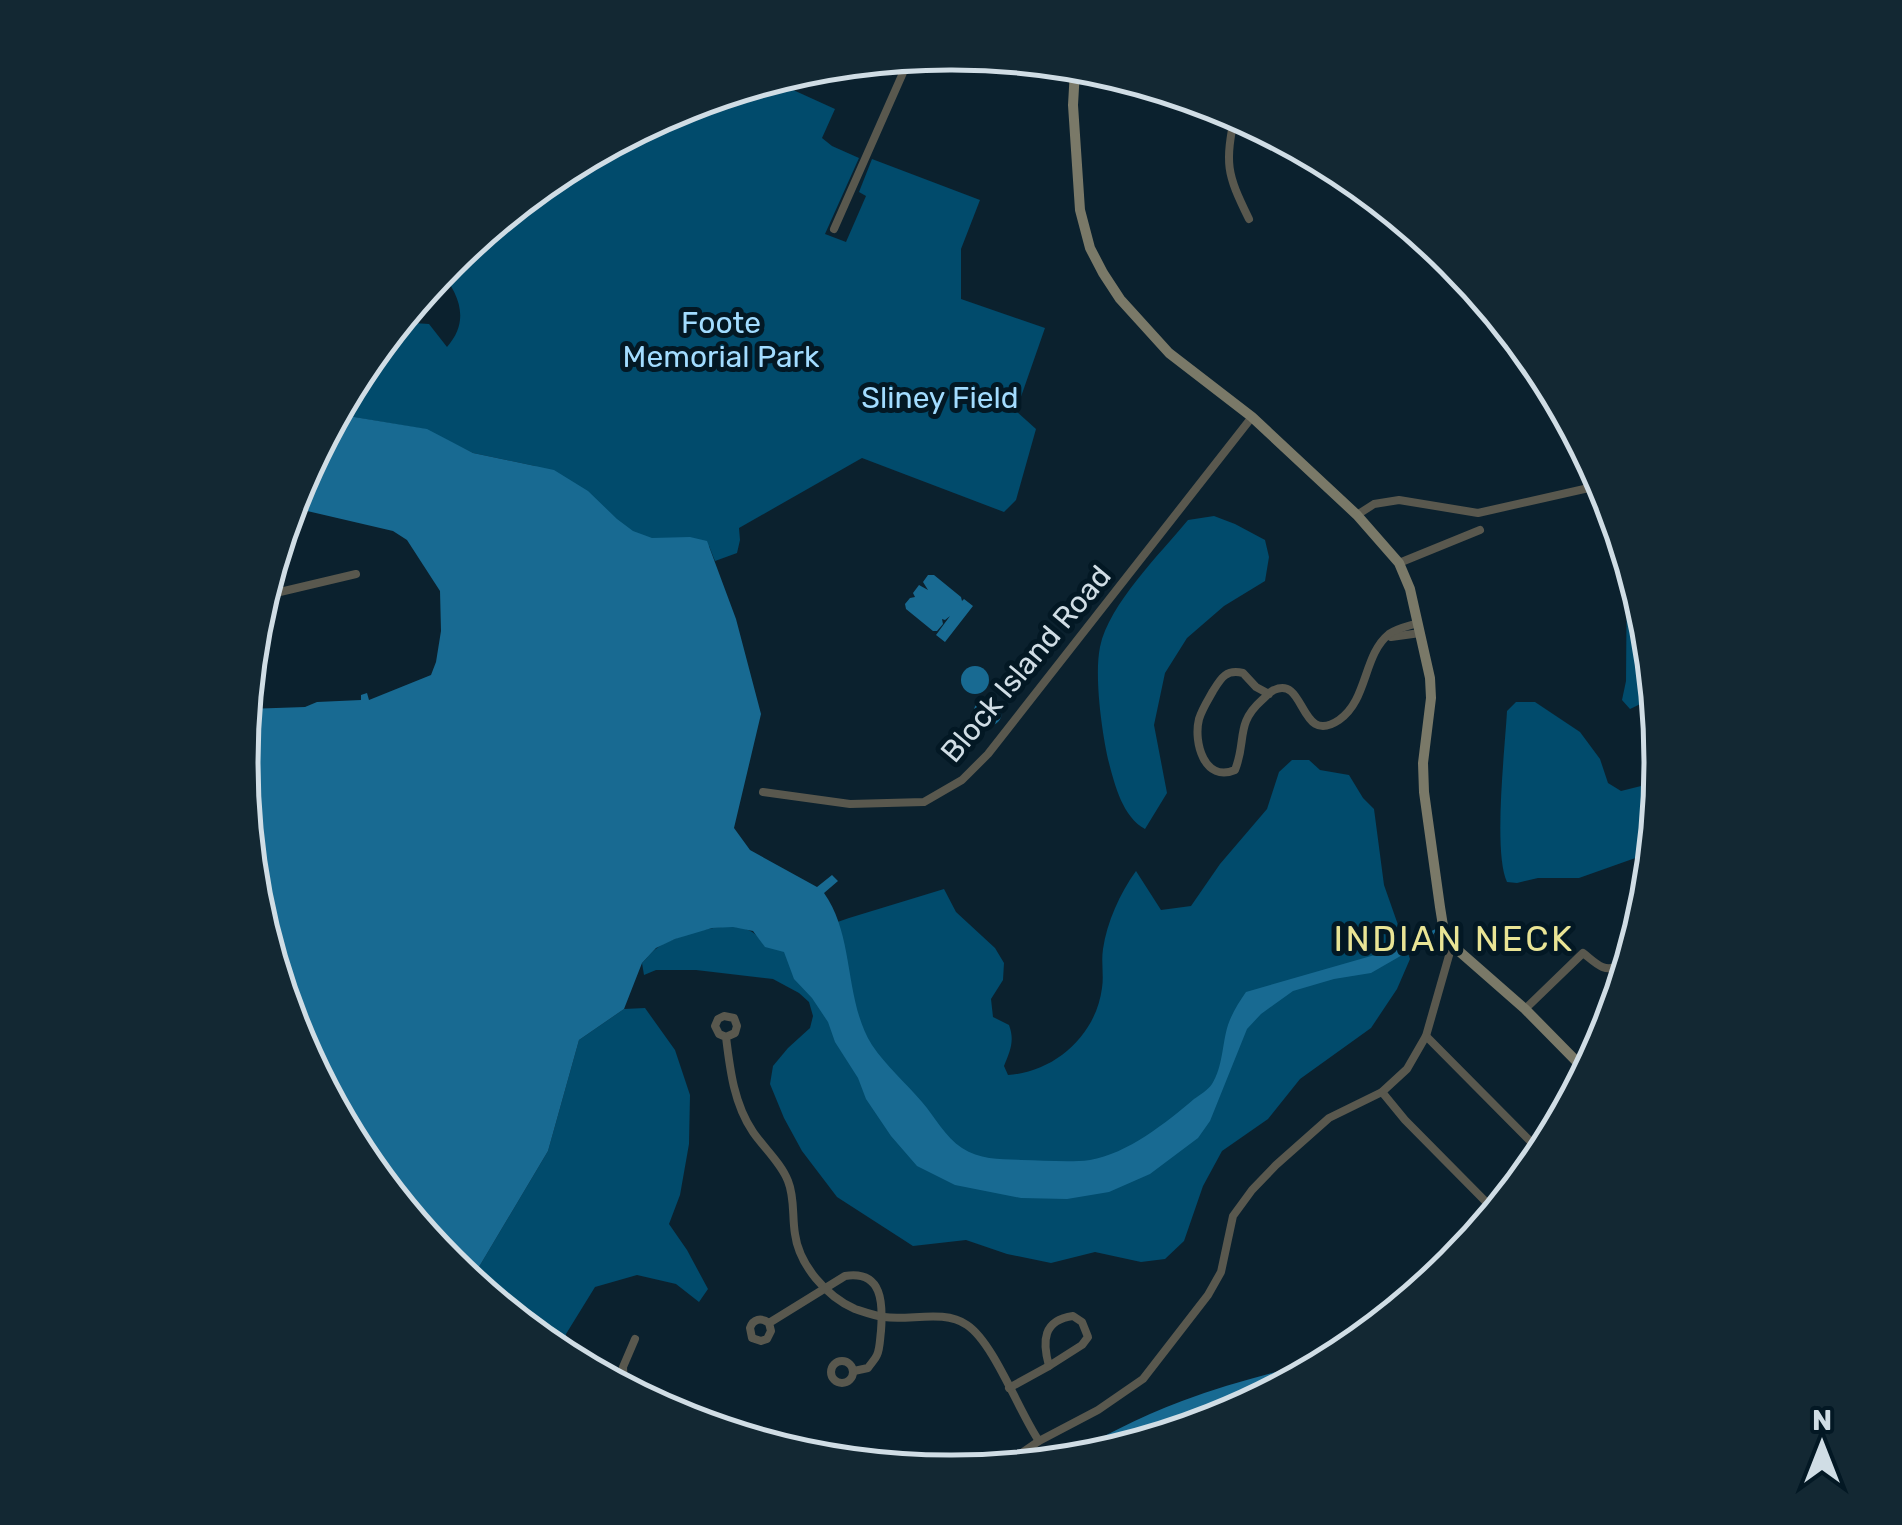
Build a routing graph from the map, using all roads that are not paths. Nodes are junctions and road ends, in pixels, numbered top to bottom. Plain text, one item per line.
1 (903, 71) edge
2 (1075, 81) edge
3 (1232, 130) edge
4 (1249, 219) dead end
5 (834, 229) dead end
6 (1252, 416) junction
7 (1587, 488) edge
8 (1358, 516) junction
9 (1480, 530) dead end
10 (1400, 564) junction
11 (356, 574) dead end
12 (280, 592) edge
13 (1419, 628) junction
14 (1269, 694) junction
15 (763, 792) dead end
16 (1452, 945) junction
17 (1612, 970) edge
18 (1524, 1009) junction
19 (1426, 1036) junction
20 (726, 1037) dead end
21 (1576, 1061) edge
22 (1382, 1092) junction
23 (1531, 1141) edge
24 (1485, 1202) edge
25 (825, 1288) junction
26 (882, 1317) junction
27 (769, 1323) dead end
28 (635, 1338) dead end
29 (1049, 1366) junction
30 (854, 1370) dead end
31 (623, 1372) edge
32 (1009, 1388) junction
33 (1040, 1441) junction
34 (1026, 1451) edge

1 - 5 street
2 - 6 main road
3 - 4 street
6 - 8 main road
6 - 15 street, Block Island Road
7 - 8 street
8 - 10 main road
9 - 10 street
10 - 13 main road
11 - 12 street
13 - 14 street
13 - 16 main road
14 - 14 street
16 - 18 main road
16 - 19 street
17 - 18 street
18 - 21 main road
19 - 22 street
19 - 23 street
20 - 25 street
22 - 24 street
22 - 33 street
25 - 26 street
25 - 26 street
25 - 27 street
26 - 30 street
26 - 32 street
28 - 31 street
29 - 29 street
29 - 32 street
32 - 33 street
33 - 34 street

